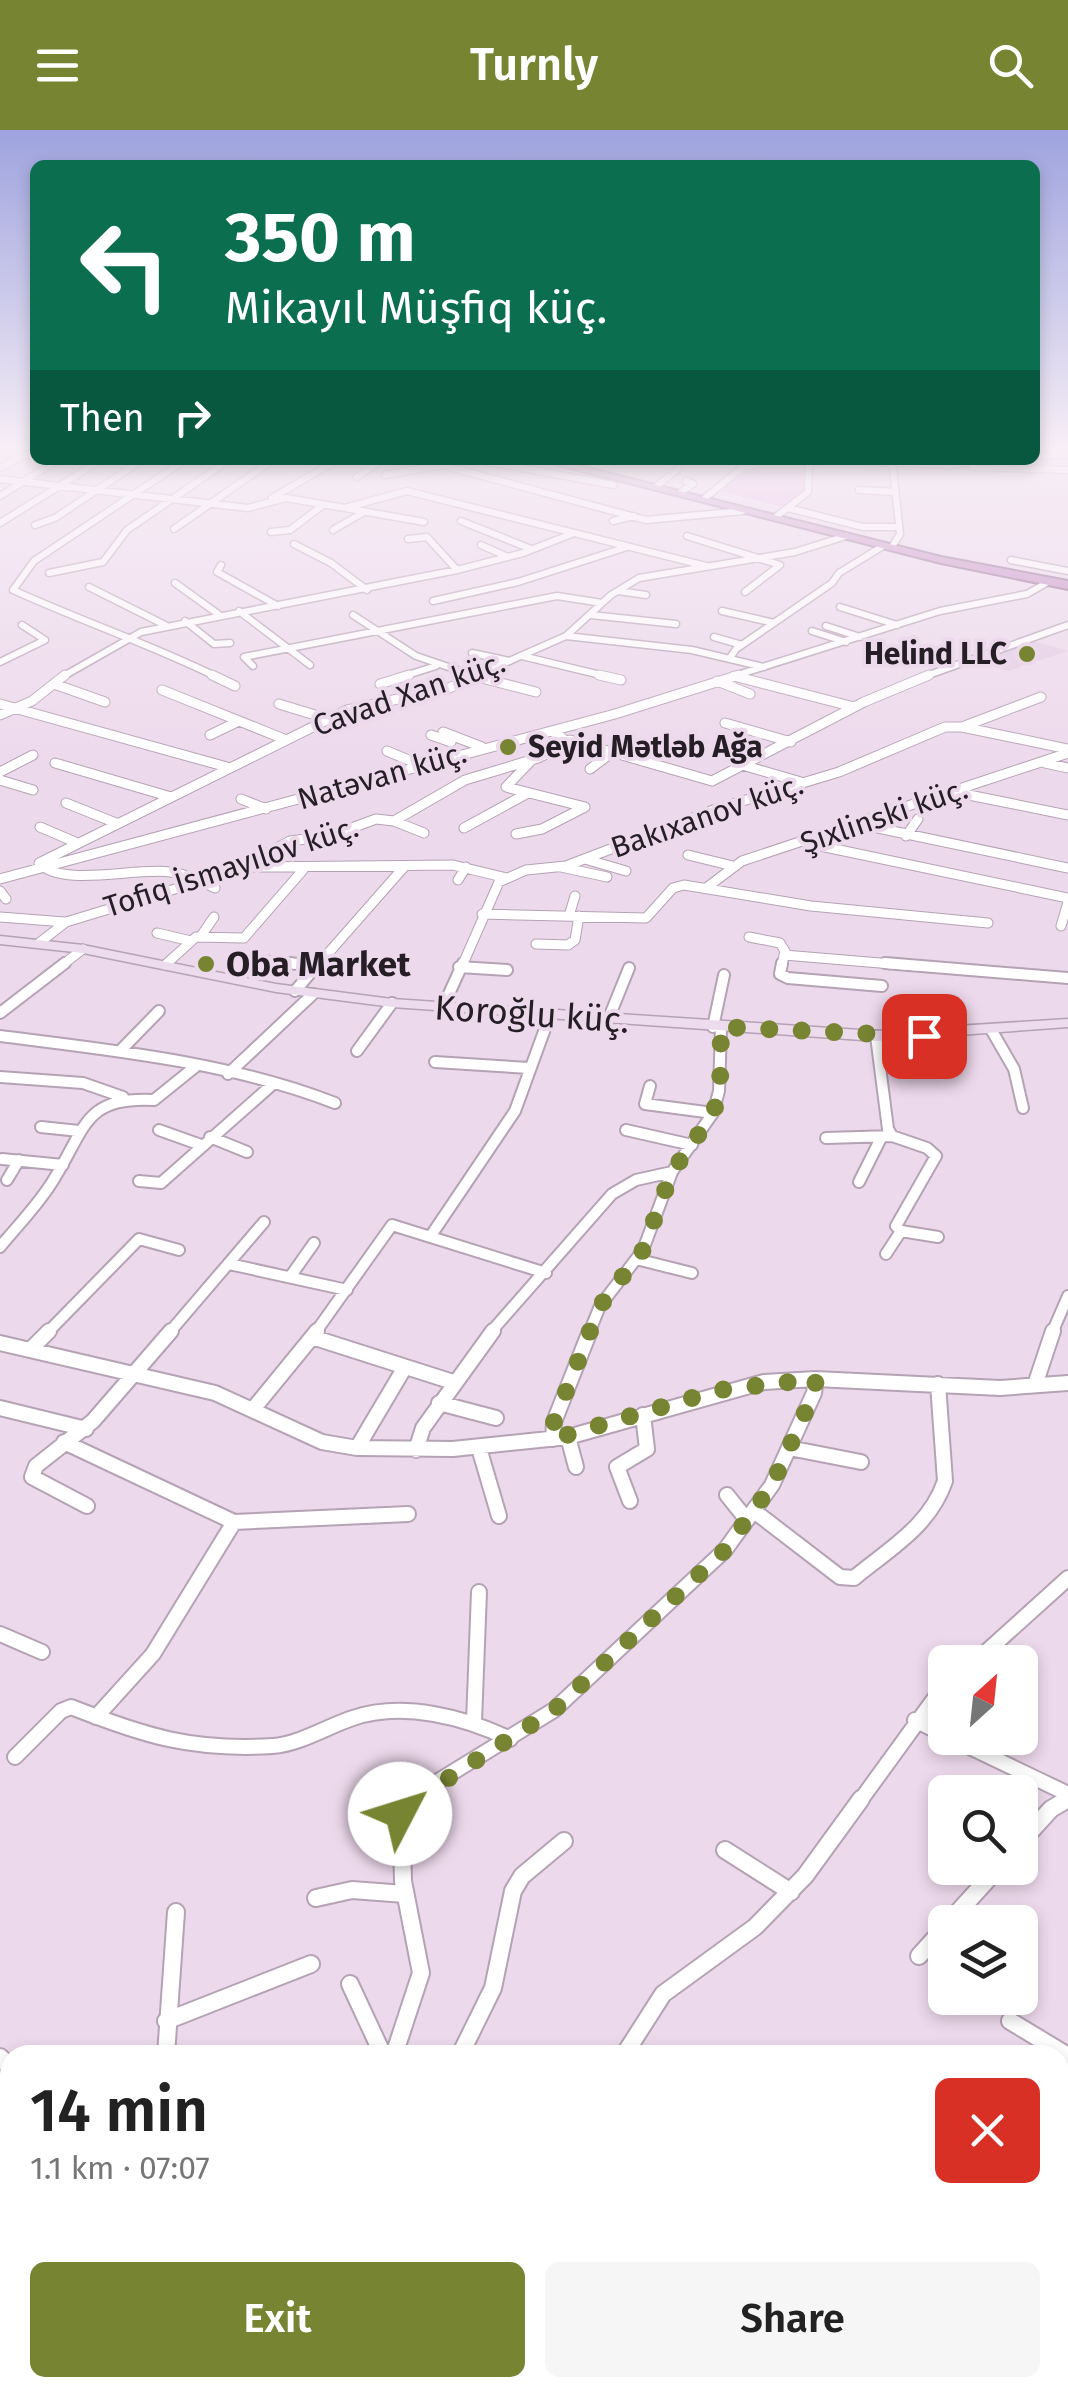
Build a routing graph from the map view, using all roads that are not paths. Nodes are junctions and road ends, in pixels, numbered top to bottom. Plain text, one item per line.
1 (42, 556) edge
2 (106, 556) edge
3 (317, 556) edge
4 (444, 556) edge
5 (505, 556) edge
6 (512, 556) edge
7 (600, 556) edge
8 (662, 556) edge
9 (757, 556) edge
10 (773, 556) edge
11 (869, 556) edge
12 (945, 556) edge
13 (508, 557) junction
14 (765, 558) junction
15 (1010, 560) dead end
16 (221, 565) dead end
17 (710, 568) junction
18 (457, 570) junction
19 (49, 573) dead end
20 (1064, 578) edge
21 (175, 583) dead end
22 (89, 587) dead end
23 (367, 590) junction
24 (618, 591) junction
25 (746, 592) dead end
26 (646, 595) dead end
27 (433, 601) dead end
28 (602, 603) junction
29 (278, 606) junction
30 (850, 606) dead end
31 (840, 608) dead end
32 (239, 611) junction
33 (722, 611) dead end
34 (218, 614) junction
35 (353, 615) dead end
36 (591, 615) junction
37 (185, 621) junction
38 (774, 623) junction
39 (676, 624) dead end
40 (902, 624) junction
41 (165, 625) junction
42 (1068, 625) edge
43 (22, 626) dead end
44 (826, 626) dead end
45 (812, 632) dead end
46 (374, 634) junction
47 (566, 636) junction
48 (128, 637) junction
49 (860, 637) junction
50 (714, 638) dead end
51 (846, 642) junction
52 (230, 644) dead end
53 (742, 644) junction
54 (289, 649) junction
55 (472, 653) dead end
56 (522, 656) junction
57 (730, 658) junction
58 (510, 661) junction
59 (0, 662) edge
60 (310, 665) dead end
61 (253, 666) dead end
62 (436, 666) junction
63 (764, 668) junction
64 (734, 676) junction
65 (474, 677) junction
66 (621, 680) dead end
67 (717, 681) junction
68 (380, 684) dead end
69 (57, 685) junction
70 (235, 686) dead end
71 (162, 690) dead end
72 (536, 692) dead end
73 (750, 694) dead end
74 (1041, 697) dead end
75 (105, 702) dead end
76 (0, 704) edge
77 (280, 704) dead end
78 (854, 707) junction
79 (17, 708) junction
80 (0, 715) edge
81 (328, 719) junction
82 (239, 721) junction
83 (726, 723) dead end
84 (962, 726) junction
85 (552, 730) junction
86 (443, 732) dead end
87 (210, 735) dead end
88 (431, 735) dead end
89 (284, 739) junction
90 (570, 740) junction
91 (791, 742) junction
92 (482, 747) junction
93 (469, 750) junction
94 (614, 750) junction
95 (386, 751) dead end
96 (1068, 751) edge
97 (33, 755) dead end
98 (530, 760) junction
99 (55, 763) dead end
100 (1045, 763) junction
101 (418, 764) junction
102 (742, 765) junction
103 (227, 767) junction
104 (1068, 768) edge
105 (590, 769) dead end
106 (0, 776) edge
107 (803, 783) junction
108 (33, 790) dead end
109 (528, 792) junction
110 (954, 792) junction
111 (172, 797) junction
112 (241, 798) dead end
113 (66, 803) dead end
114 (266, 809) junction
115 (1068, 816) edge
116 (918, 818) dead end
117 (394, 822) junction
118 (116, 823) junction
119 (859, 824) junction
120 (40, 826) dead end
121 (464, 828) dead end
122 (170, 833) junction
123 (424, 833) dead end
124 (516, 834) dead end
125 (906, 836) junction
126 (186, 841) dead end
127 (75, 842) junction
128 (806, 843) junction
129 (688, 855) dead end
130 (585, 859) junction
131 (733, 866) junction
132 (40, 867) junction
133 (244, 867) junction
134 (404, 867) junction
135 (466, 867) junction
136 (561, 867) junction
137 (1068, 868) edge
138 (303, 870) junction
139 (626, 871) dead end
140 (592, 874) junction
141 (606, 877) dead end
142 (507, 878) junction
143 (0, 879) edge
144 (202, 879) junction
145 (458, 880) dead end
146 (584, 886) dead end
147 (215, 888) dead end
148 (706, 888) junction
149 (574, 896) dead end
150 (1068, 900) edge
151 (482, 914) junction
152 (84, 916) junction
153 (574, 916) junction
154 (0, 917) edge
155 (214, 917) dead end
156 (646, 918) junction
157 (66, 922) junction
158 (988, 923) dead end
159 (97, 924) dead end
160 (1065, 927) edge
161 (642, 931) dead end
162 (158, 933) dead end
163 (748, 937) dead end
164 (1056, 937) dead end
165 (196, 938) junction
166 (0, 940) edge
167 (39, 943) junction
168 (536, 944) dead end
169 (83, 949) junction
170 (786, 953) junction
171 (267, 960) dead end
172 (164, 965) junction
173 (318, 967) junction
174 (459, 968) junction
175 (629, 968) dead end
176 (506, 970) dead end
177 (724, 975) dead end
178 (1068, 978) edge
179 (882, 986) dead end
180 (296, 992) junction
181 (312, 994) junction
182 (392, 1003) junction
183 (443, 1007) junction
184 (159, 1011) dead end
185 (0, 1013) edge
186 (550, 1015) junction
187 (608, 1020) junction
188 (1068, 1023) edge
189 (717, 1027) junction
190 (992, 1031) junction
191 (0, 1036) edge
192 (876, 1036) junction
193 (121, 1050) junction
194 (357, 1051) dead end
195 (435, 1062) dead end
196 (194, 1067) junction
197 (529, 1068) junction
198 (228, 1074) junction
199 (0, 1077) edge
200 (273, 1084) junction
201 (650, 1086) dead end
202 (123, 1098) junction
203 (335, 1103) dead end
204 (1024, 1108) dead end
205 (713, 1114) junction
206 (42, 1126) dead end
207 (159, 1130) dead end
208 (626, 1130) dead end
209 (79, 1131) junction
210 (886, 1137) junction
211 (826, 1138) dead end
212 (206, 1141) junction
213 (692, 1145) junction
214 (247, 1152) dead end
215 (2, 1159) edge
216 (19, 1160) junction
217 (63, 1165) junction
218 (672, 1172) junction
219 (7, 1180) dead end
220 (139, 1181) dead end
221 (859, 1182) dead end
222 (264, 1222) dead end
223 (901, 1231) junction
224 (432, 1234) junction
225 (938, 1237) dead end
226 (314, 1243) dead end
227 (0, 1247) edge
228 (178, 1250) dead end
229 (886, 1254) dead end
230 (636, 1259) junction
231 (229, 1264) junction
232 (546, 1273) junction
233 (692, 1273) dead end
234 (290, 1277) junction
235 (347, 1290) junction
236 (1068, 1296) edge
237 (312, 1336) junction
238 (0, 1343) edge
239 (30, 1350) junction
240 (406, 1367) junction
241 (132, 1375) junction
242 (816, 1379) junction
243 (452, 1382) junction
244 (938, 1384) junction
245 (1068, 1384) edge
246 (1035, 1385) junction
247 (439, 1403) junction
248 (0, 1408) edge
249 (254, 1408) junction
250 (643, 1415) junction
251 (496, 1418) dead end
252 (86, 1429) junction
253 (568, 1437) junction
254 (553, 1439) junction
255 (64, 1442) junction
256 (357, 1448) junction
257 (479, 1448) junction
258 (789, 1448) junction
259 (416, 1450) junction
260 (861, 1462) dead end
261 (576, 1468) dead end
262 (727, 1495) dead end
263 (630, 1501) dead end
264 (87, 1506) dead end
265 (408, 1514) dead end
266 (750, 1515) junction
267 (499, 1516) dead end
268 (234, 1522) junction
269 (1068, 1578) edge
270 (479, 1592) dead end
271 (0, 1634) edge
272 (996, 1645) edge
273 (42, 1652) dead end
274 (928, 1704) edge
275 (96, 1717) junction
276 (915, 1720) junction
277 (474, 1722) junction
278 (928, 1726) edge
279 (510, 1739) junction
280 (985, 1755) edge
281 (15, 1757) dead end
282 (1068, 1797) edge
283 (1038, 1823) edge
284 (564, 1841) dead end
285 (725, 1850) dead end
286 (983, 1885) edge
287 (791, 1892) junction
288 (405, 1894) junction
289 (316, 1898) dead end
290 (965, 1905) edge
291 (176, 1912) dead end
292 (928, 1946) edge
293 (919, 1956) dead end
294 (312, 1964) dead end
295 (350, 1984) dead end
296 (166, 2021) junction
297 (1010, 2021) dead end
298 (166, 2045) edge
299 (378, 2045) edge
300 (397, 2045) edge
301 (465, 2045) edge
302 (630, 2045) edge
303 (1050, 2045) edge

1 - 48 street
2 - 19 street
3 - 23 street
4 - 18 street
5 - 13 street
6 - 13 street
7 - 27 street
8 - 17 street
9 - 14 street
10 - 14 street, Cavad Xan küç.
11 - 38 street
12 - 20 highway
13 - 18 street
14 - 17 street, Cavad Xan küç.
14 - 25 street
15 - 20 street
16 - 29 street
17 - 24 street, Cavad Xan küç.
18 - 23 street
20 - 40 street, Natəvan küç.
21 - 34 street
22 - 41 street
23 - 29 street
24 - 26 street
24 - 28 street, Cavad Xan küç.
28 - 36 street, Cavad Xan küç.
28 - 46 street
29 - 32 street
30 - 40 street
31 - 40 street
32 - 34 street
32 - 54 street
33 - 38 street
34 - 37 street
35 - 46 street
36 - 39 street
36 - 47 street, Cavad Xan küç.
37 - 41 street
37 - 52 street
38 - 53 street
40 - 49 street, Natəvan küç.
41 - 48 street
42 - 78 street
43 - 59 street
44 - 49 street
45 - 51 street
46 - 54 street
46 - 62 street
47 - 56 street, Cavad Xan küç.
47 - 57 street
48 - 69 street
48 - 70 street
49 - 51 street, Natəvan küç.
50 - 53 street
51 - 63 street, Natəvan küç.
53 - 57 street
54 - 60 street
54 - 61 street
55 - 58 street
56 - 58 street, Cavad Xan küç.
56 - 66 street
57 - 63 street
58 - 65 street, Cavad Xan küç.
62 - 65 street
62 - 68 street
63 - 64 street, Natəvan küç.
64 - 67 street, Natəvan küç.
64 - 78 street
65 - 72 street
65 - 81 street, Cavad Xan küç.
67 - 73 street
67 - 85 street, Natəvan küç.
69 - 75 street
69 - 79 street
71 - 82 street
74 - 84 street, Bakıxanov küç.
76 - 79 street
77 - 81 street
78 - 91 street
79 - 80 street
79 - 103 street
81 - 89 street, Cavad Xan küç.
82 - 87 street
82 - 89 street
83 - 91 street
84 - 96 street
84 - 107 street, Bakıxanov küç.
85 - 90 street
85 - 92 street, Natəvan küç.
86 - 92 street
88 - 93 street
89 - 103 street, Cavad Xan küç.
90 - 94 street
90 - 98 street, Tofiq İsmayılov küç.
91 - 102 street
92 - 93 street, Natəvan küç.
93 - 101 street, Natəvan küç.
94 - 102 street
94 - 105 street
95 - 101 street
96 - 100 street, Şıxlinski küç.
97 - 106 street
98 - 109 street
98 - 117 street, Tofiq İsmayılov küç.
99 - 111 street
100 - 104 street
100 - 110 street, Şıxlinski küç.
101 - 114 street, Natəvan küç.
102 - 107 street
103 - 111 street, Cavad Xan küç.
106 - 108 street
107 - 130 street, Bakıxanov küç.
109 - 121 street
109 - 124 street
110 - 115 street
110 - 119 street, Şıxlinski küç.
111 - 118 street, Cavad Xan küç.
112 - 114 street
113 - 118 street
114 - 122 street, Natəvan küç.
116 - 125 street
117 - 123 street
117 - 133 street, Tofiq İsmayılov küç.
118 - 127 street, Cavad Xan küç.
119 - 125 street
119 - 128 street, Şıxlinski küç.
120 - 127 street
122 - 126 street
122 - 132 street, Natəvan küç.
125 - 137 street
127 - 132 street, Cavad Xan küç.
128 - 131 street, Şıxlinski küç.
128 - 150 street
129 - 131 street
130 - 136 street, Bakıxanov küç.
130 - 139 street
131 - 148 street, Şıxlinski küç.
132 - 143 street, Natəvan küç.
132 - 144 street
133 - 138 street
133 - 144 street, Tofiq İsmayılov küç.
134 - 135 street
134 - 138 street
134 - 173 street
135 - 142 street
135 - 145 street
136 - 140 street
136 - 142 street, Bakıxanov küç.
138 - 165 street
140 - 141 street
140 - 146 street
142 - 151 street
144 - 147 street
144 - 152 street, Tofiq İsmayılov küç.
148 - 156 street
148 - 158 street
149 - 153 street
150 - 160 street
151 - 153 street
151 - 174 street
152 - 157 street, Tofiq İsmayılov küç.
152 - 159 street
153 - 156 street
153 - 168 street
154 - 157 street
155 - 165 street
156 - 161 street
157 - 167 street, Tofiq İsmayılov küç.
160 - 164 street
162 - 165 street
163 - 170 street
165 - 172 street
166 - 167 street, Koroğlu küç.
167 - 169 street, Koroğlu küç.
169 - 172 street, Koroğlu küç.
169 - 185 street
170 - 178 street
170 - 179 street
171 - 173 street
172 - 180 street, Koroğlu küç.
173 - 180 street
174 - 176 street
174 - 183 street
175 - 187 street
177 - 189 street
180 - 181 street, Koroğlu küç.
181 - 182 street, Koroğlu küç.
181 - 198 street
182 - 183 street, Koroğlu küç.
182 - 194 street
183 - 186 street, Koroğlu küç.
184 - 193 street
186 - 187 street, Koroğlu küç.
186 - 197 street
187 - 189 street, Koroğlu küç.
188 - 190 street, Koroğlu küç.
189 - 192 street, Koroğlu küç.
189 - 205 street
190 - 192 street, Koroğlu küç.
190 - 204 street
191 - 193 street
192 - 210 street
193 - 196 street
195 - 197 street
196 - 198 street
196 - 202 street
197 - 224 street
198 - 200 street
199 - 202 street
200 - 203 street
200 - 212 street
201 - 205 street
202 - 209 street
205 - 213 street
206 - 209 street
207 - 212 street
208 - 213 street
209 - 217 street
210 - 211 street
210 - 221 street
210 - 223 street
212 - 214 street
212 - 220 street
213 - 218 street
215 - 216 street
216 - 217 street
216 - 219 street
217 - 227 street
218 - 230 street
218 - 232 street
222 - 231 street
223 - 225 street
223 - 229 street
224 - 232 street
224 - 235 street
226 - 234 street
228 - 239 street
230 - 233 street
230 - 254 street
231 - 234 street
231 - 241 street
232 - 243 street
234 - 235 street
235 - 237 street
236 - 246 street
237 - 240 street
237 - 249 street
238 - 239 street
239 - 241 street
240 - 243 street
240 - 256 street
241 - 249 street
241 - 252 street
242 - 244 street
242 - 250 street
242 - 258 street
243 - 247 street
244 - 246 street
244 - 266 street
245 - 246 street
247 - 251 street
247 - 259 street
248 - 252 street
249 - 256 street
250 - 253 street
250 - 263 street
252 - 255 street
253 - 254 street
253 - 261 street
254 - 257 street
255 - 264 street
255 - 268 street
256 - 259 street
257 - 259 street
257 - 267 street
258 - 260 street
258 - 266 street
262 - 266 street
265 - 268 street
266 - 279 street
268 - 275 street
269 - 272 street
270 - 277 street
271 - 273 street
274 - 276 street
275 - 277 street
275 - 281 street
276 - 278 street
276 - 287 street
277 - 279 street
279 - 288 street
280 - 282 street
282 - 283 street
284 - 301 street
285 - 287 street
286 - 290 street
287 - 302 street
288 - 289 street
288 - 300 street
291 - 296 street
292 - 293 street
294 - 296 street
295 - 299 street
296 - 298 street
297 - 303 street

